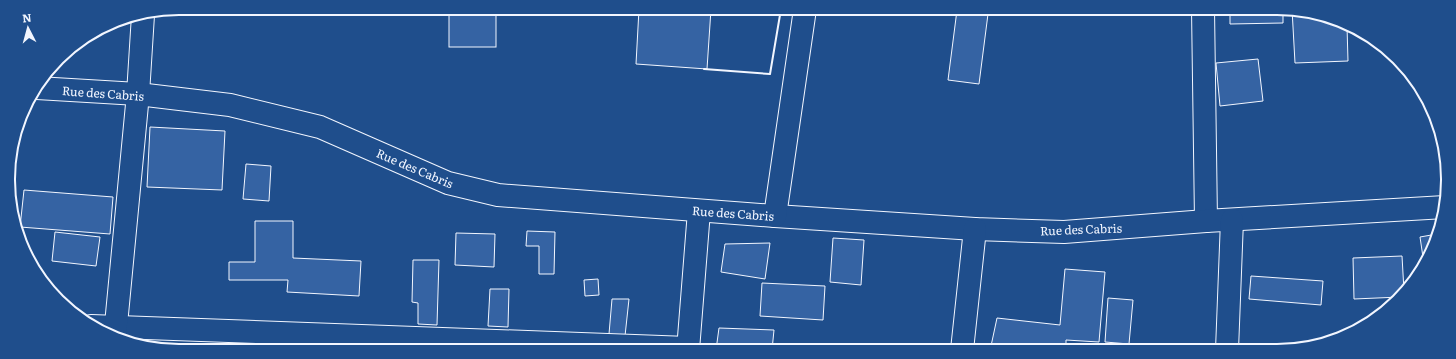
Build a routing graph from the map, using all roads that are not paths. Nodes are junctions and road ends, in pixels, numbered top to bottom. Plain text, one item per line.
1 (804, 15) edge
2 (1203, 15) edge
3 (144, 19) edge
4 (43, 88) edge
5 (138, 94) junction
6 (1439, 207) edge
7 (699, 211) junction
8 (774, 216) junction
9 (1232, 220) junction
10 (1206, 221) junction
11 (975, 229) junction
12 (115, 331) edge
13 (117, 331) edge
14 (529, 344) edge
15 (688, 344) edge
16 (963, 344) edge
17 (1227, 344) edge

1 - 8 street
2 - 10 street
3 - 5 street
4 - 5 street, Rue des Cabris
5 - 7 street, Rue des Cabris
5 - 12 street
6 - 9 street, Rue des Cabris
7 - 8 street, Rue des Cabris
7 - 15 street
8 - 11 street, Rue des Cabris
9 - 10 street, Rue des Cabris
9 - 17 street
10 - 11 street, Rue des Cabris
11 - 16 street
13 - 14 street

